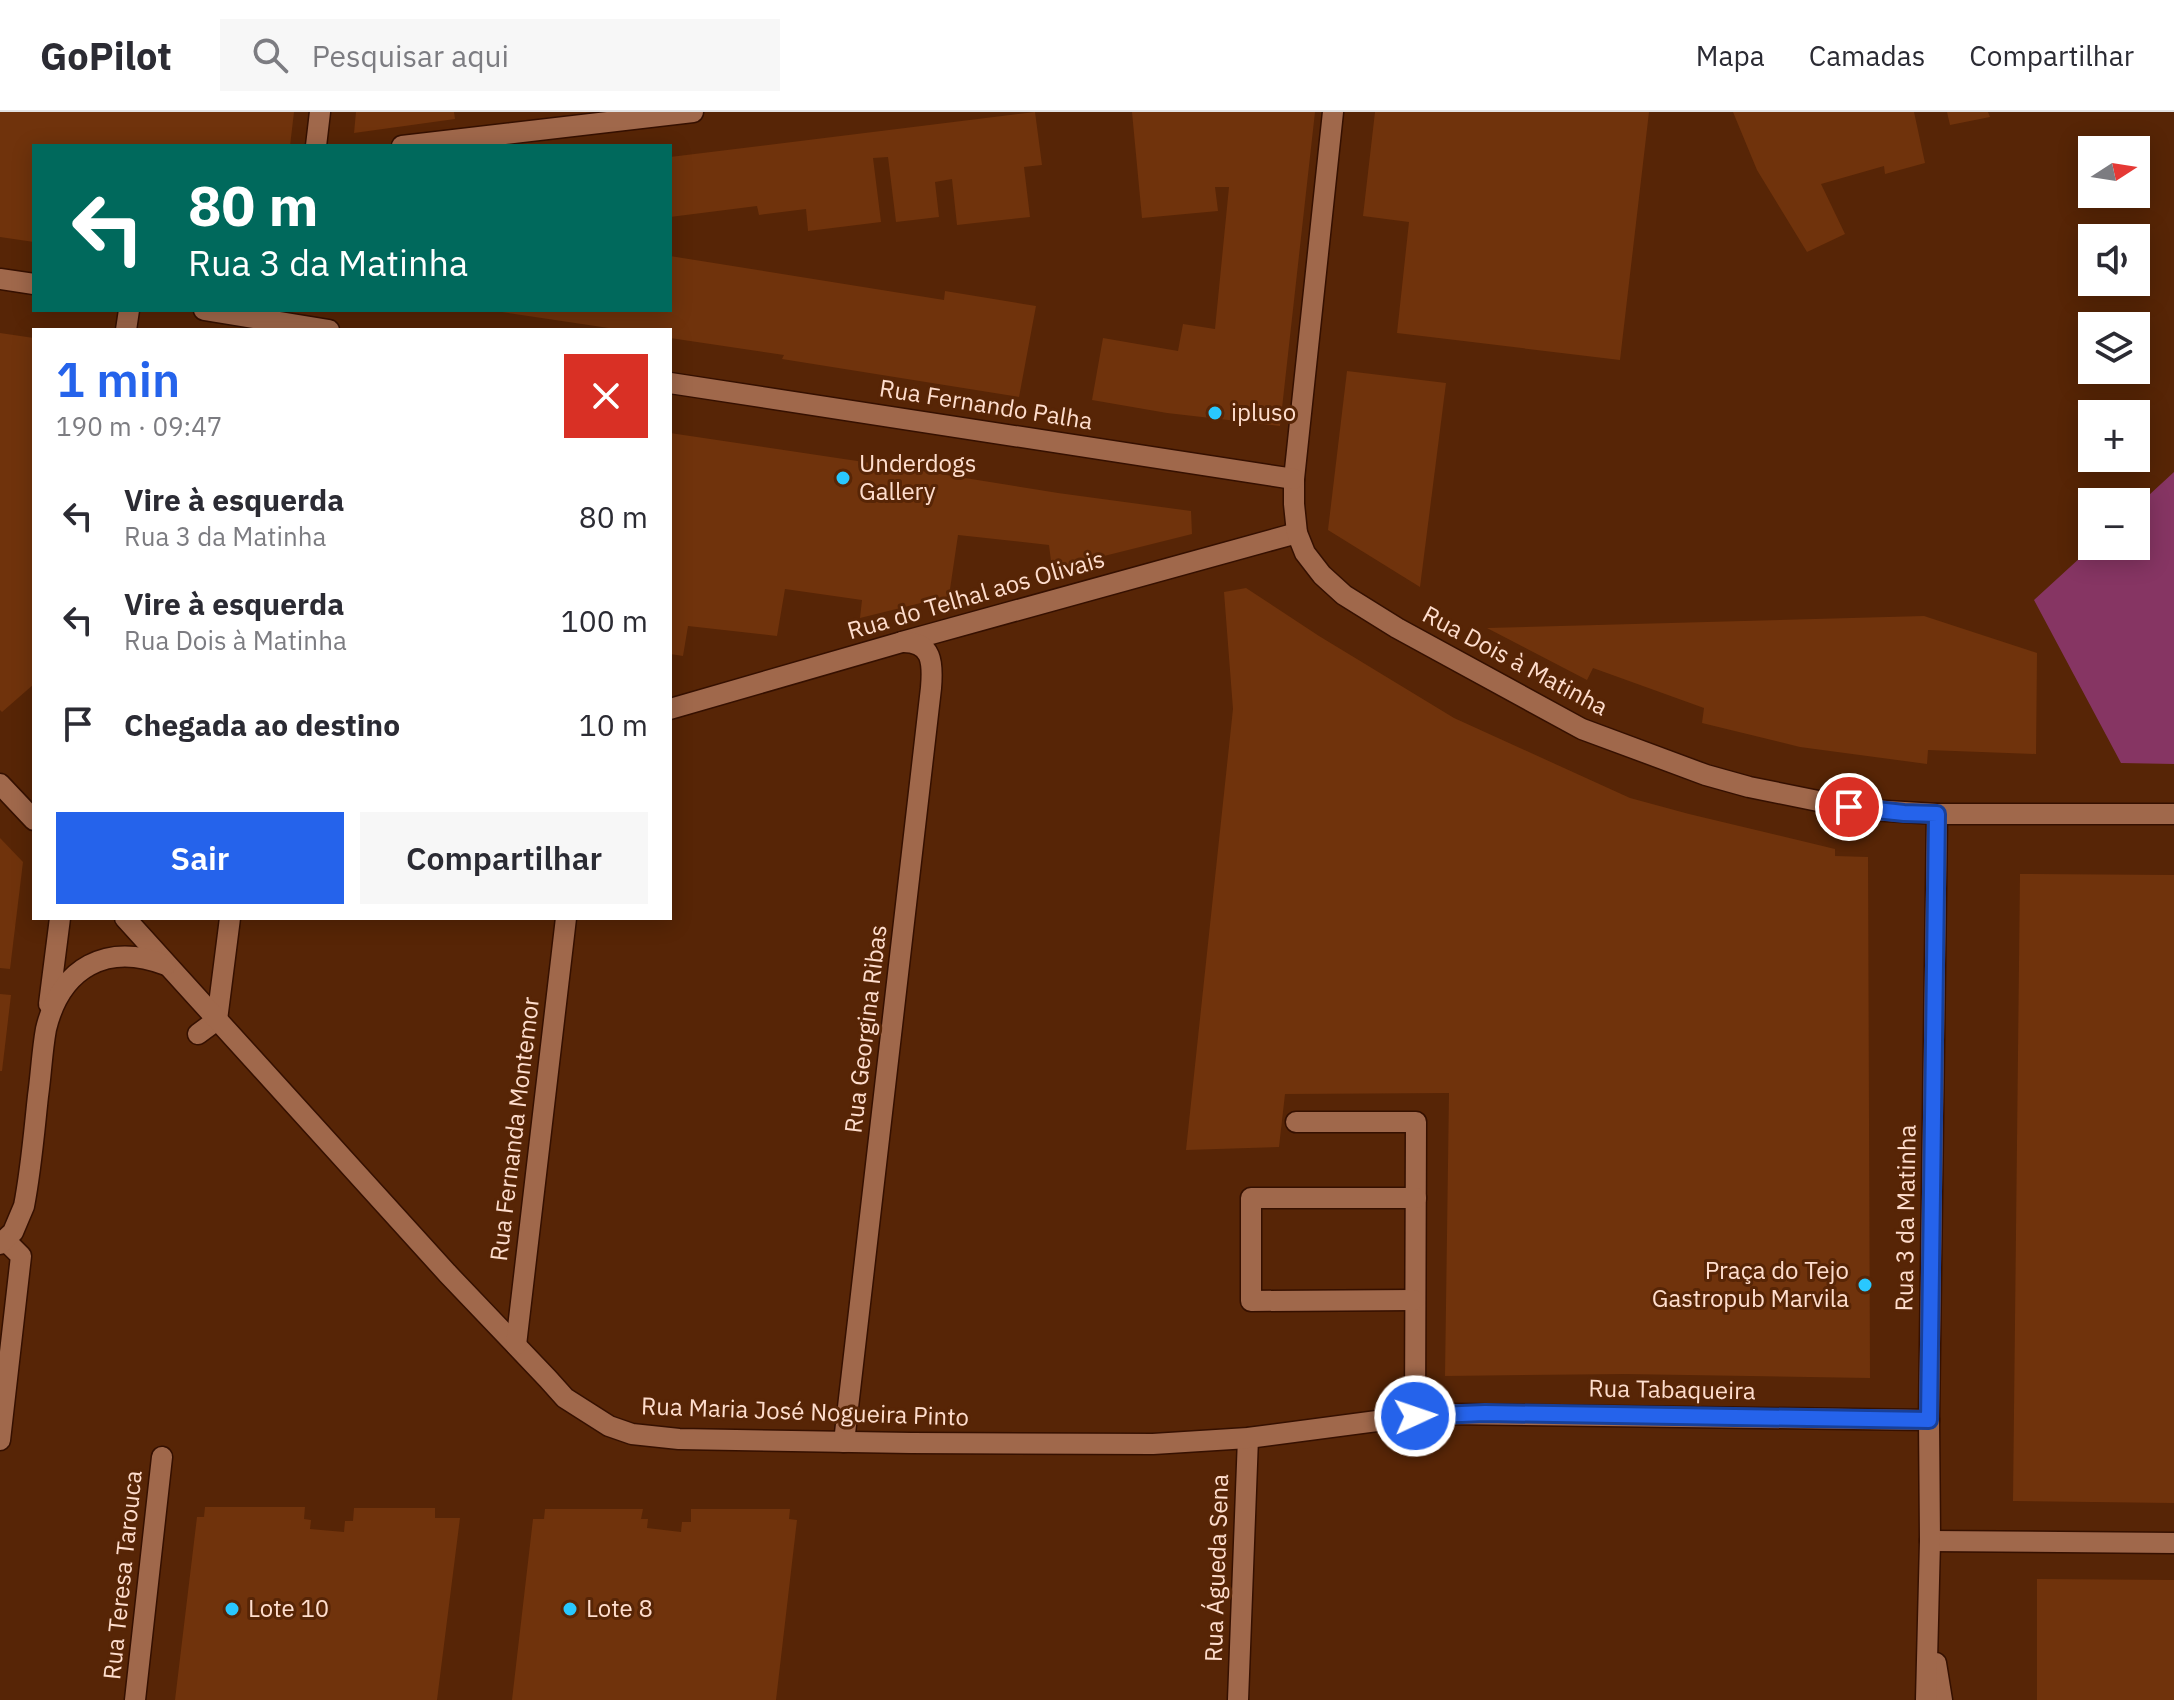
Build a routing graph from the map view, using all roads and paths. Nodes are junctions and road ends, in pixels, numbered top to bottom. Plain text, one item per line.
1 (320, 112) edge
2 (693, 112) edge
3 (1333, 112) edge
4 (316, 144) edge
5 (419, 144) edge
6 (0, 279) edge
7 (32, 284) edge
8 (228, 312) edge
9 (299, 318) edge
10 (324, 328) edge
11 (672, 383) edge
12 (1294, 479) junction
13 (1297, 533) junction
14 (902, 642) junction
15 (672, 708) edge
16 (0, 784) edge
17 (1937, 814) junction
18 (2174, 814) edge
19 (32, 818) edge
20 (60, 920) edge
21 (127, 920) edge
22 (230, 920) edge
23 (566, 920) edge
24 (170, 967) junction
25 (217, 1020) junction
26 (47, 1028) junction
27 (198, 1034) dead end
28 (1296, 1122) dead end
29 (1416, 1198) junction
30 (2, 1242) edge
31 (1414, 1300) junction
32 (516, 1345) junction
33 (1415, 1416) junction
34 (1929, 1420) junction
35 (1248, 1438) junction
36 (0, 1440) edge
37 (844, 1442) junction
38 (162, 1457) dead end
39 (1930, 1541) junction
40 (2174, 1543) edge
41 (1929, 1623) junction
42 (135, 1700) edge
43 (1238, 1700) edge
44 (1926, 1700) edge
45 (1942, 1700) edge

1 - 4 street
2 - 5 street
3 - 12 street
6 - 7 street
8 - 9 street
9 - 10 street
11 - 12 street, Rua Fernando Palha
12 - 13 street, Rua Dois à Matinha
13 - 14 street, Rua do Telhal aos Olivais
13 - 17 street, Rua Dois à Matinha
14 - 15 street, Rua do Telhal aos Olivais
14 - 37 street, Rua Georgina Ribas
16 - 19 street
17 - 18 street, Rua Dois à Matinha
17 - 34 street, Rua 3 da Matinha
20 - 26 street
21 - 24 street, Rua Maria José Nogueira Pinto
22 - 25 street
23 - 32 street, Rua Fernanda Montemor
24 - 25 street, Rua Maria José Nogueira Pinto
24 - 26 street
25 - 27 street
25 - 32 street, Rua Maria José Nogueira Pinto
26 - 30 street
28 - 29 street
29 - 31 street
29 - 31 street
30 - 36 street
31 - 33 street
32 - 37 street, Rua Maria José Nogueira Pinto
33 - 34 street, Rua Tabaqueira
33 - 35 street, Rua Maria José Nogueira Pinto
34 - 39 street, Rua 3 da Matinha
35 - 37 street, Rua Maria José Nogueira Pinto
35 - 43 street, Rua Águeda Sena
38 - 42 street, Rua Teresa Tarouca
39 - 40 street
39 - 41 street, Rua 3 da Matinha
41 - 44 street, Rua 3 da Matinha
41 - 45 street, Rua 3 da Matinha

